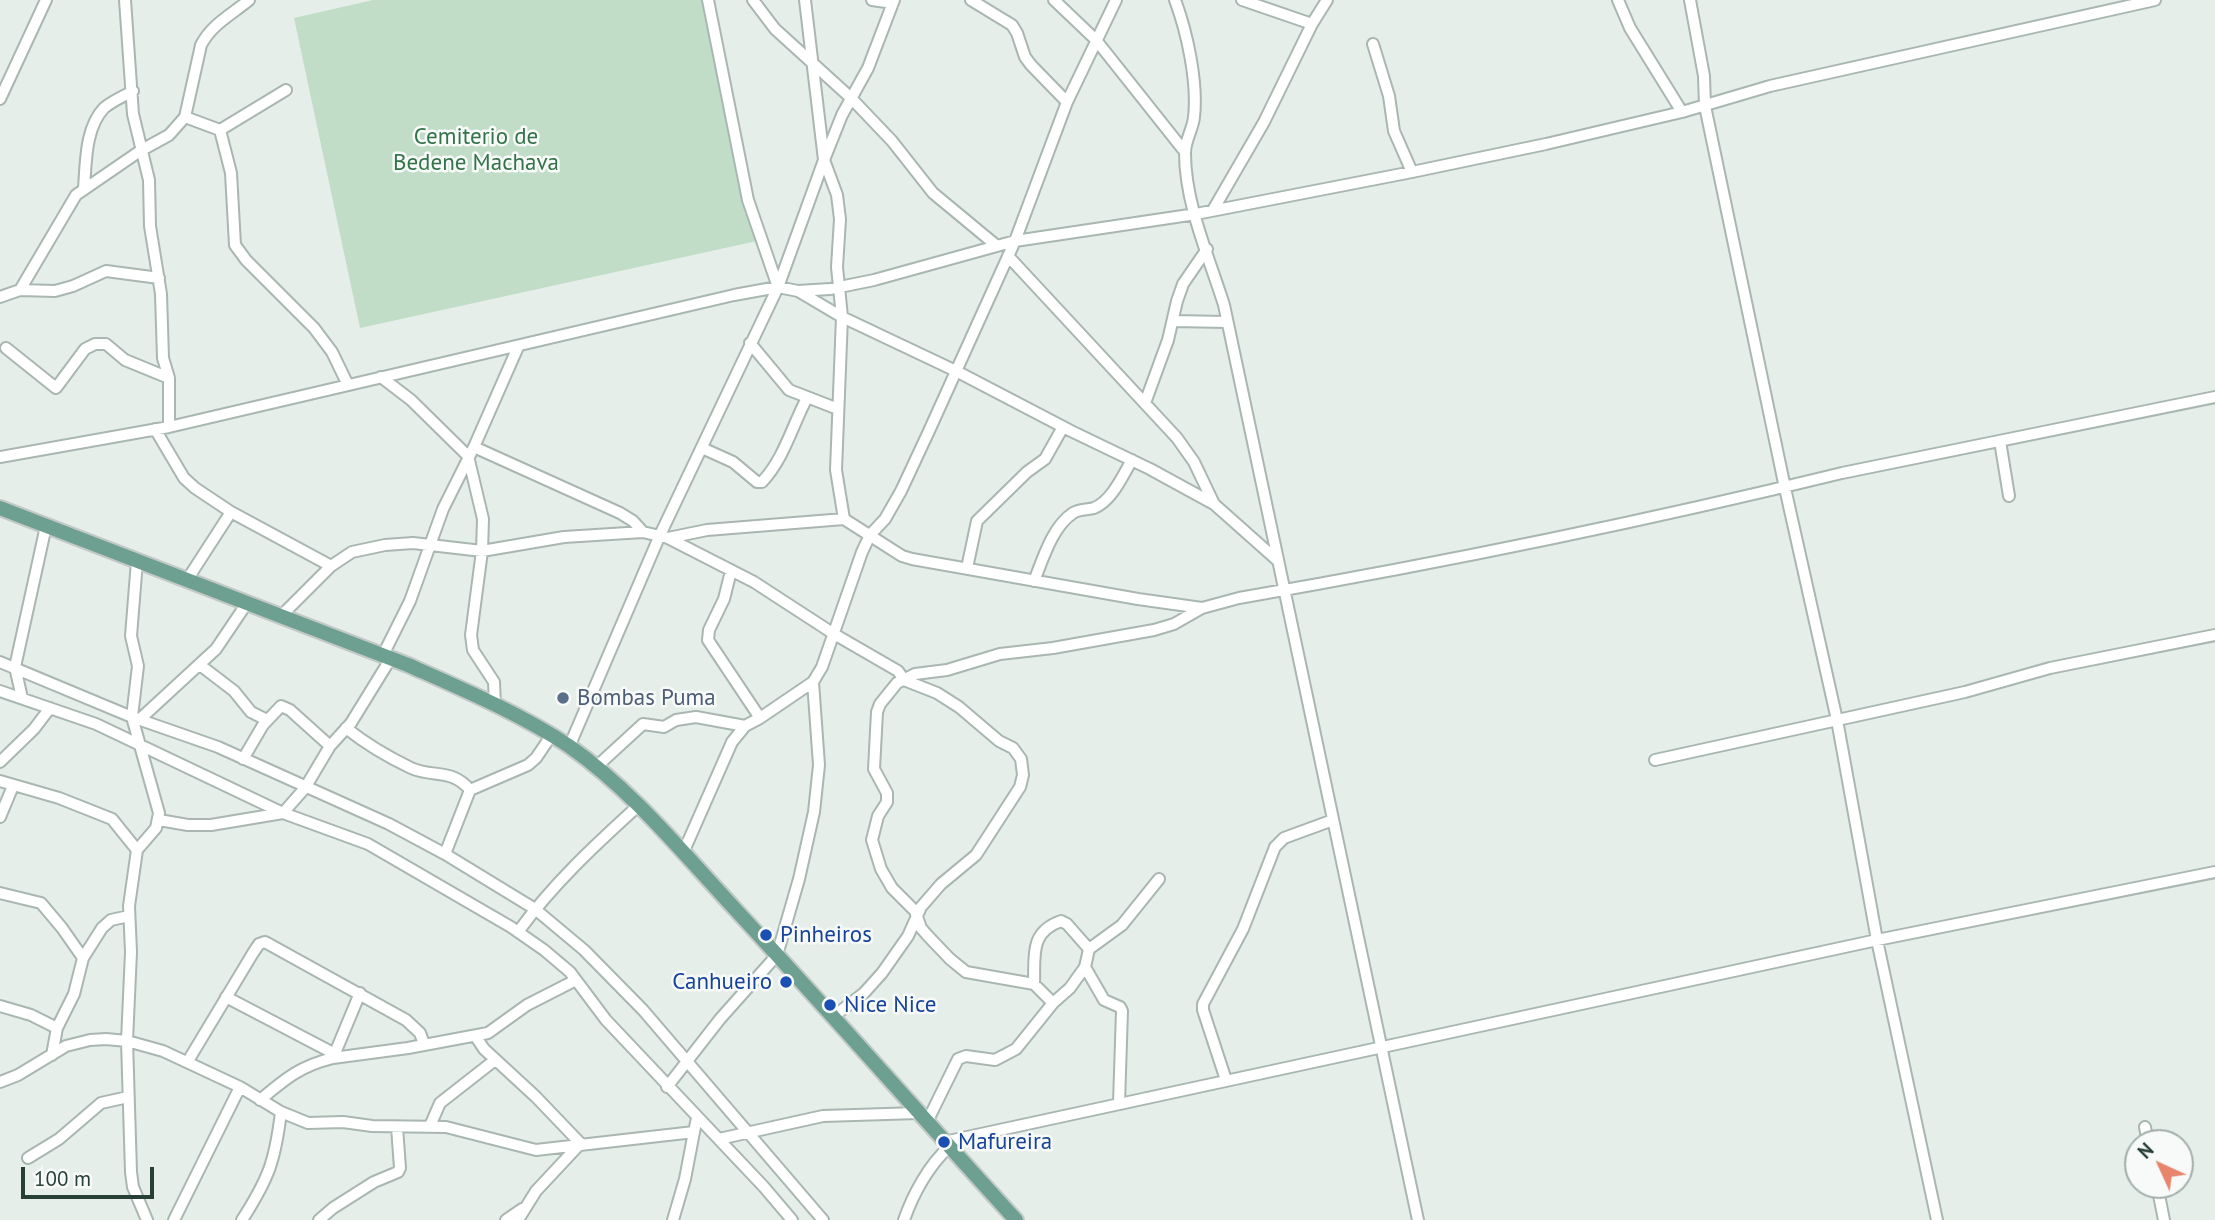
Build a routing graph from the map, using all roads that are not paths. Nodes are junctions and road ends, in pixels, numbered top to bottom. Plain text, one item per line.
1 (46, 0) edge
2 (125, 0) edge
3 (249, 0) edge
4 (708, 0) edge
5 (753, 0) edge
6 (804, 0) edge
7 (872, 0) edge
8 (971, 0) edge
9 (1054, 0) edge
10 (1116, 0) edge
11 (1175, 0) edge
12 (1242, 0) edge
13 (1328, 0) edge
14 (1618, 0) edge
15 (1690, 0) edge
16 (2155, 0) edge
17 (893, 2) edge
18 (1312, 24) junction
19 (1096, 40) junction
20 (1373, 44) dead end
21 (813, 64) junction
22 (286, 90) dead end
23 (133, 91) junction
24 (851, 98) junction
25 (0, 99) edge
26 (1068, 102) junction
27 (1705, 106) junction
28 (1682, 112) junction
29 (185, 117) junction
30 (220, 130) junction
31 (140, 151) junction
32 (1185, 152) junction
33 (824, 160) junction
34 (1412, 172) junction
35 (84, 188) junction
36 (1213, 210) junction
37 (1196, 214) junction
38 (1015, 241) junction
39 (997, 246) junction
40 (1207, 249) junction
41 (1008, 257) junction
42 (159, 278) junction
43 (778, 287) junction
44 (839, 288) junction
45 (20, 290) junction
46 (798, 291) junction
47 (0, 297) edge
48 (842, 317) junction
49 (1173, 321) junction
50 (1227, 322) junction
51 (750, 343) junction
52 (518, 346) junction
53 (6, 348) dead end
54 (956, 372) junction
55 (381, 377) junction
56 (169, 378) junction
57 (348, 385) junction
58 (2215, 397) edge
59 (807, 398) junction
60 (1145, 403) junction
61 (838, 410) junction
62 (169, 427) junction
63 (1063, 427) junction
64 (155, 429) junction
65 (2000, 441) junction
66 (702, 448) junction
67 (471, 452) junction
68 (0, 457) edge
69 (1132, 460) junction
70 (1785, 488) junction
71 (2009, 496) dead end
72 (1214, 504) junction
73 (0, 508) edge
74 (231, 512) junction
75 (844, 519) junction
76 (46, 526) junction
77 (643, 532) junction
78 (870, 535) junction
79 (664, 537) junction
80 (431, 545) junction
81 (482, 551) junction
82 (1277, 560) junction
83 (136, 561) junction
84 (331, 566) junction
85 (967, 568) junction
86 (732, 571) junction
87 (187, 580) junction
88 (1034, 581) junction
89 (1283, 590) junction
90 (247, 603) junction
91 (1202, 608) junction
92 (281, 616) junction
93 (834, 634) junction
94 (2215, 635) edge
95 (387, 657) junction
96 (0, 662) edge
97 (200, 666) junction
98 (15, 667) junction
99 (904, 680) junction
100 (813, 682) junction
101 (0, 691) edge
102 (22, 698) junction
103 (495, 705) junction
104 (50, 708) junction
105 (135, 718) junction
106 (760, 718) junction
107 (267, 720) junction
108 (1837, 720) junction
109 (745, 726) junction
110 (346, 728) junction
111 (551, 736) junction
112 (139, 743) junction
113 (330, 746) junction
114 (569, 747) junction
115 (243, 759) junction
116 (1655, 760) dead end
117 (0, 762) edge
118 (595, 768) junction
119 (0, 780) edge
120 (13, 786) junction
121 (305, 788) junction
122 (470, 790) junction
123 (638, 806) junction
124 (283, 813) junction
125 (0, 817) edge
126 (159, 820) junction
127 (1333, 820) junction
128 (137, 850) junction
129 (683, 853) junction
130 (446, 854) junction
131 (2215, 872) edge
132 (1159, 879) dead end
133 (0, 893) edge
134 (535, 909) junction
135 (129, 916) junction
136 (918, 917) junction
137 (518, 932) junction
138 (1877, 940) junction
139 (1089, 949) junction
140 (777, 955) junction
141 (83, 958) junction
142 (1085, 967) junction
143 (576, 980) junction
144 (1034, 984) junction
145 (360, 993) junction
146 (226, 997) junction
147 (1053, 1003) junction
148 (0, 1006) edge
149 (834, 1016) junction
150 (57, 1028) junction
151 (476, 1037) junction
152 (127, 1041) junction
153 (424, 1044) junction
154 (1381, 1046) junction
155 (52, 1055) junction
156 (334, 1056) junction
157 (495, 1060) junction
158 (188, 1061) junction
159 (688, 1061) junction
160 (1226, 1080) junction
161 (0, 1082) edge
162 (240, 1087) junction
163 (667, 1087) junction
164 (128, 1097) junction
165 (260, 1100) junction
166 (1119, 1103) junction
167 (281, 1112) junction
168 (697, 1118) junction
169 (922, 1118) junction
170 (430, 1126) junction
171 (397, 1127) junction
172 (694, 1132) junction
173 (747, 1132) junction
174 (719, 1139) junction
175 (947, 1144) junction
176 (580, 1145) junction
177 (28, 1158) dead end
178 (2160, 1199) edge
179 (524, 1208) junction
180 (147, 1220) edge
181 (174, 1220) edge
182 (242, 1220) edge
183 (319, 1220) edge
184 (506, 1220) edge
185 (518, 1220) edge
186 (673, 1220) edge
187 (792, 1220) edge
188 (823, 1220) edge
189 (904, 1220) edge
190 (1016, 1220) edge
191 (1418, 1220) edge
192 (1937, 1220) edge
193 (2164, 1220) edge

1 - 25 street
2 - 23 street
3 - 29 street
4 - 43 street
5 - 21 street
6 - 21 street
7 - 17 street
8 - 26 street
9 - 19 street
10 - 19 street
11 - 32 street
12 - 18 street
13 - 18 street
14 - 28 street
15 - 27 street
16 - 27 street
17 - 24 street
18 - 36 street
19 - 26 street
19 - 32 street
20 - 34 street
21 - 24 street
21 - 33 street
22 - 30 street
23 - 31 street
23 - 35 street
24 - 33 street
24 - 39 street
26 - 38 street
27 - 28 street
27 - 70 street
28 - 34 street
29 - 30 street
29 - 31 street
30 - 57 street
31 - 35 street
31 - 42 street
32 - 37 street
33 - 43 street
33 - 44 street
34 - 36 street
35 - 45 street
36 - 37 street
37 - 38 street
37 - 40 street
38 - 39 street
38 - 41 street
39 - 44 street
40 - 49 street
40 - 50 street
41 - 54 street
41 - 60 street
42 - 45 street
42 - 56 street
43 - 46 street
43 - 51 street
43 - 52 street
44 - 46 street
44 - 48 street
45 - 47 street
46 - 48 street
48 - 54 street
48 - 61 street
49 - 50 street
49 - 60 street
50 - 82 street
51 - 59 street
51 - 66 street
52 - 55 street
52 - 67 street
53 - 56 street
54 - 63 street
54 - 78 street
55 - 57 street
55 - 67 street
56 - 62 street
57 - 62 street
58 - 65 street
59 - 61 street
59 - 66 street
60 - 72 street
61 - 75 street
62 - 64 street
63 - 69 street
63 - 85 street
64 - 68 street
64 - 74 street
65 - 70 street
65 - 71 street
66 - 79 street
67 - 77 street
67 - 80 street
67 - 81 street
69 - 72 street
69 - 88 street
70 - 89 street
70 - 108 street
72 - 82 street
73 - 76 main road
74 - 84 street
74 - 87 street
75 - 78 street
75 - 79 street
76 - 83 main road
76 - 98 street
77 - 79 street
77 - 81 street
78 - 85 street
78 - 93 street
79 - 86 street
79 - 114 street
80 - 81 street
80 - 84 street
80 - 95 street
81 - 103 street
82 - 89 street
83 - 87 main road
83 - 105 street
84 - 92 street
85 - 88 street
86 - 93 street
86 - 106 street
87 - 90 main road
88 - 91 street
89 - 91 street
89 - 127 street
90 - 92 main road
90 - 97 street
91 - 99 street
92 - 95 main road
93 - 99 street
93 - 100 street
94 - 108 street
95 - 103 main road
95 - 110 street
96 - 98 street
97 - 105 street
97 - 107 street
98 - 102 street
98 - 105 street
99 - 136 street
99 - 136 street
100 - 106 street
100 - 140 street
101 - 102 street
102 - 104 street
103 - 111 main road
104 - 112 street
104 - 117 street
105 - 112 street
105 - 115 street
106 - 109 street
107 - 113 street
107 - 115 street
108 - 116 street
108 - 138 street
109 - 118 street
109 - 129 street
110 - 113 street
110 - 122 street
111 - 114 main road
111 - 122 street
112 - 124 street
112 - 126 street
113 - 121 street
114 - 118 main road
115 - 121 street
118 - 123 main road
119 - 120 street
120 - 125 street
120 - 128 street
121 - 124 street
121 - 130 street
122 - 130 street
123 - 129 main road
123 - 134 street
124 - 126 street
124 - 137 street
126 - 128 street
127 - 154 street
127 - 160 street
128 - 135 street
129 - 140 main road
130 - 134 street
131 - 138 street
132 - 139 street
133 - 141 street
134 - 137 street
134 - 159 street
135 - 141 street
135 - 152 street
136 - 144 street
136 - 149 street
137 - 143 street
138 - 154 street
138 - 192 street
139 - 142 street
139 - 144 street
140 - 149 main road
140 - 159 street
141 - 150 street
142 - 147 street
142 - 166 street
143 - 151 street
143 - 163 street
144 - 147 street
145 - 146 street
145 - 153 street
145 - 156 street
146 - 156 street
146 - 158 street
147 - 169 street
148 - 150 street
149 - 169 main road
150 - 155 street
151 - 153 street
151 - 157 street
152 - 155 street
152 - 158 street
152 - 164 street
153 - 156 street
154 - 160 street
154 - 191 street
155 - 161 street
156 - 165 street
157 - 170 street
157 - 176 street
158 - 162 street
159 - 163 street
159 - 173 street
160 - 166 street
162 - 165 street
162 - 181 street
163 - 168 street
164 - 177 street
164 - 180 street
165 - 167 street
166 - 175 street
167 - 171 street
167 - 182 street
168 - 172 street
168 - 174 street
169 - 173 street
169 - 175 main road
170 - 171 street
170 - 176 street
171 - 183 street
172 - 176 street
172 - 186 street
173 - 174 street
173 - 188 street
174 - 187 street
175 - 189 street
175 - 190 main road
176 - 179 street
178 - 193 street
179 - 184 street
179 - 185 street

